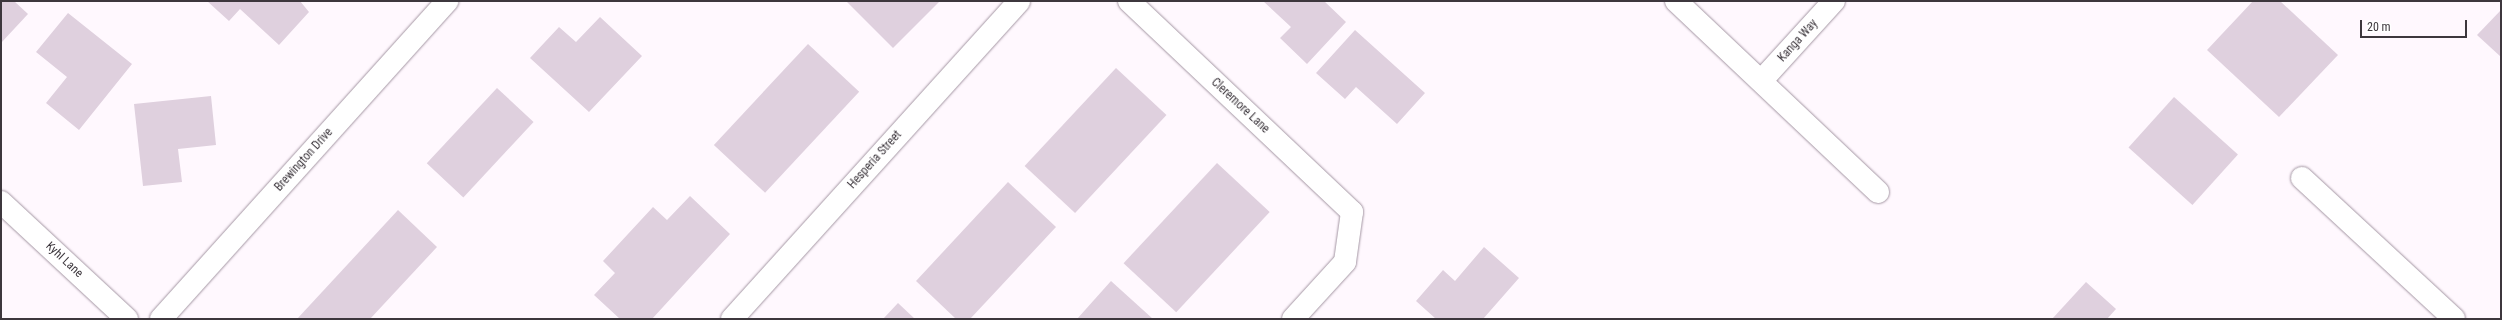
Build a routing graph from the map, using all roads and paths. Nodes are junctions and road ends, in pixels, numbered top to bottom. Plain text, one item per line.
1 (447, 1) edge
2 (1019, 1) edge
3 (1129, 1) edge
4 (1676, 1) edge
5 (1834, 1) edge
6 (1762, 80) junction
7 (2302, 178) dead end
8 (1878, 192) dead end
9 (1, 202) edge
10 (128, 319) edge
11 (161, 319) edge
12 (732, 319) edge
13 (1293, 319) edge
14 (2454, 319) edge

1 - 11 street, Brewington Drive
2 - 12 street, Hesperia Street
3 - 13 street, Cleremore Lane
4 - 6 street
5 - 6 street, Kanga Way
6 - 8 street
7 - 14 street
9 - 10 street, Kyhl Lane

